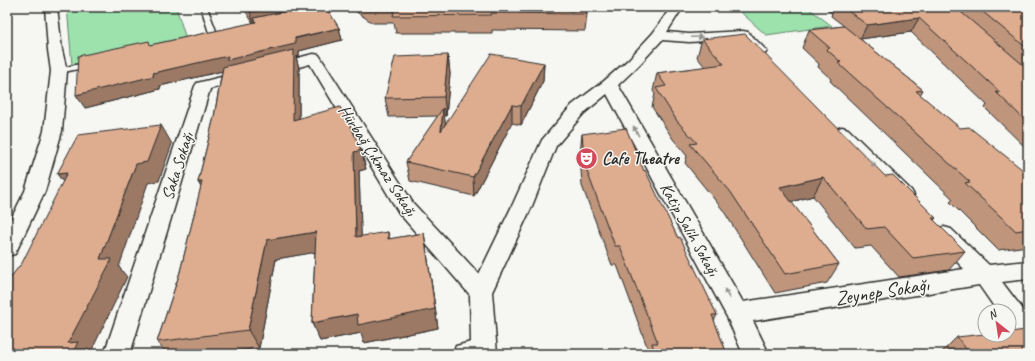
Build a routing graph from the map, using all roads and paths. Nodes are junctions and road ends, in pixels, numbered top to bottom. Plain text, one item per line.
1 (51, 7) edge
2 (204, 7) edge
3 (677, 7) edge
4 (214, 36) edge
5 (658, 36) junction
6 (314, 58) joint
7 (98, 62) edge
8 (771, 63) edge
9 (59, 71) junction
10 (610, 84) junction
11 (827, 118) edge
12 (917, 208) edge
13 (934, 225) edge
14 (7, 248) edge
15 (1028, 270) edge
16 (984, 275) junction
17 (481, 292) junction
18 (737, 313) junction
19 (1028, 335) edge
20 (478, 353) edge
21 (117, 354) edge
22 (756, 354) edge

1 - 9 street
2 - 4 lane
3 - 5 street
5 -> 8 street
5 - 10 street
6 - 17 street, Hürbağ Çıkmaz Sokağı
6 - 21 street, Saka Sokağı
7 - 9 lane
9 - 14 street
10 - 17 street
18 -> 10 street, Katip Salih Sokağı
11 -> 12 street
13 - 16 street
15 - 16 street, Zeynep Sokağı
16 - 18 street, Zeynep Sokağı
16 - 19 street
17 - 20 street
18 - 22 street, Katip Salih Sokağı

